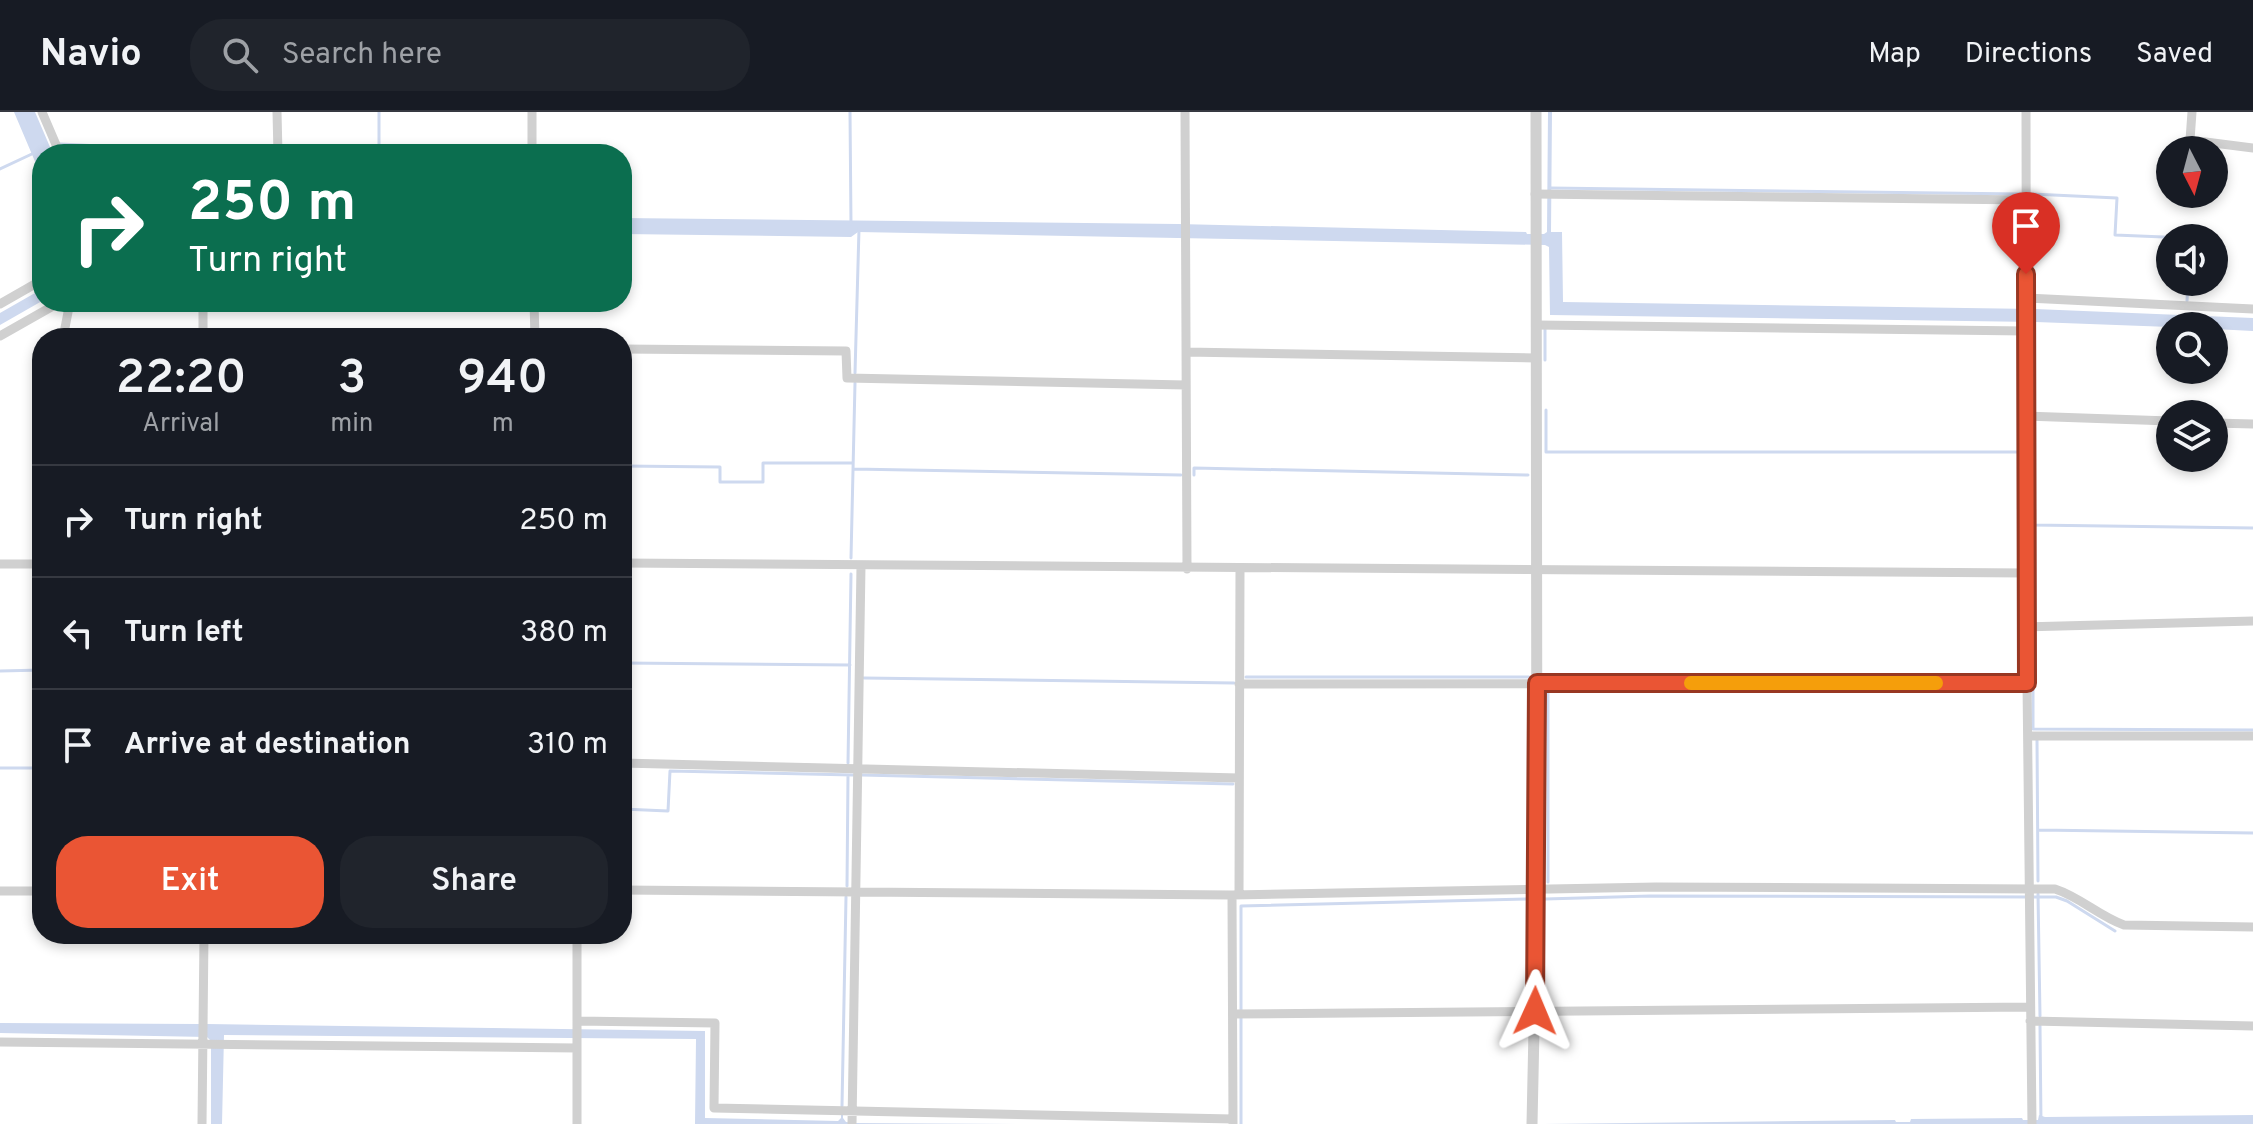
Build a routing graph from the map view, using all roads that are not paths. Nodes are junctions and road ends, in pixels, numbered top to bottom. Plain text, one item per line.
1 (42, 112) edge
2 (277, 112) edge
3 (532, 112) edge
4 (1185, 112) edge
5 (1536, 112) edge
6 (2026, 112) edge
7 (2192, 112) edge
8 (56, 144) edge
9 (278, 144) edge
10 (532, 144) edge
11 (2253, 148) edge
12 (1545, 194) junction
13 (2026, 200) junction
14 (32, 286) edge
15 (2026, 303) junction
16 (0, 304) edge
17 (2253, 309) edge
18 (42, 312) edge
19 (1536, 325) junction
20 (2026, 328) junction
21 (0, 336) edge
22 (632, 349) edge
23 (1186, 352) junction
24 (1536, 358) junction
25 (1186, 385) junction
26 (2027, 416) junction
27 (2156, 421) edge
28 (2228, 423) edge
29 (2253, 424) edge
30 (632, 563) edge
31 (0, 564) edge
32 (32, 564) edge
33 (861, 566) junction
34 (1187, 569) junction
35 (1240, 569) junction
36 (1536, 571) junction
37 (2026, 573) junction
38 (2253, 621) edge
39 (2027, 627) junction
40 (1537, 683) junction
41 (2027, 683) junction
42 (1239, 684) junction
43 (2028, 736) junction
44 (2253, 736) edge
45 (632, 763) edge
46 (857, 769) junction
47 (1239, 778) junction
48 (1537, 888) junction
49 (632, 890) edge
50 (0, 891) edge
51 (32, 891) edge
52 (855, 892) junction
53 (1235, 895) junction
54 (2029, 895) junction
55 (2253, 927) edge
56 (204, 944) edge
57 (577, 944) edge
58 (2030, 1007) junction
59 (1535, 1011) junction
60 (1238, 1014) junction
61 (2030, 1021) junction
62 (2253, 1026) edge
63 (577, 1034) junction
64 (204, 1038) junction
65 (0, 1042) edge
66 (848, 1115) edge
67 (2032, 1121) edge
68 (1233, 1122) edge
69 (1532, 1123) edge
70 (202, 1124) edge
71 (577, 1124) edge

1 - 8 street
2 - 9 street
3 - 10 street
4 - 23 street
5 - 12 street
6 - 13 street
7 - 11 street
12 - 13 street
12 - 19 street
13 - 15 street
14 - 16 street
15 - 17 street
15 - 20 street
18 - 21 street
19 - 20 street
19 - 24 street
20 - 26 street
22 - 25 street
23 - 24 street
23 - 25 street
24 - 36 street
25 - 34 street
26 - 27 street
26 - 37 street
28 - 29 street
30 - 33 street
31 - 32 street
33 - 34 street
33 - 46 street
34 - 35 street
35 - 36 street
35 - 42 street
36 - 37 street
36 - 40 street
37 - 39 street
38 - 39 street
39 - 41 street
40 - 41 street
40 - 42 street
40 - 48 street
41 - 43 street
42 - 47 street
43 - 44 street
43 - 54 street
45 - 46 street
46 - 47 street
46 - 52 street
47 - 53 street
48 - 53 street
48 - 54 street
48 - 59 street
49 - 52 street
50 - 51 street
52 - 53 street
52 - 66 street
53 - 60 street
54 - 55 street
54 - 58 street
56 - 64 street
57 - 63 street
58 - 59 street
58 - 61 street
59 - 60 street
59 - 69 street
60 - 68 street
61 - 62 street
61 - 67 street
63 - 64 street
63 - 66 street
63 - 71 street
64 - 65 street
64 - 70 street
66 - 68 street

